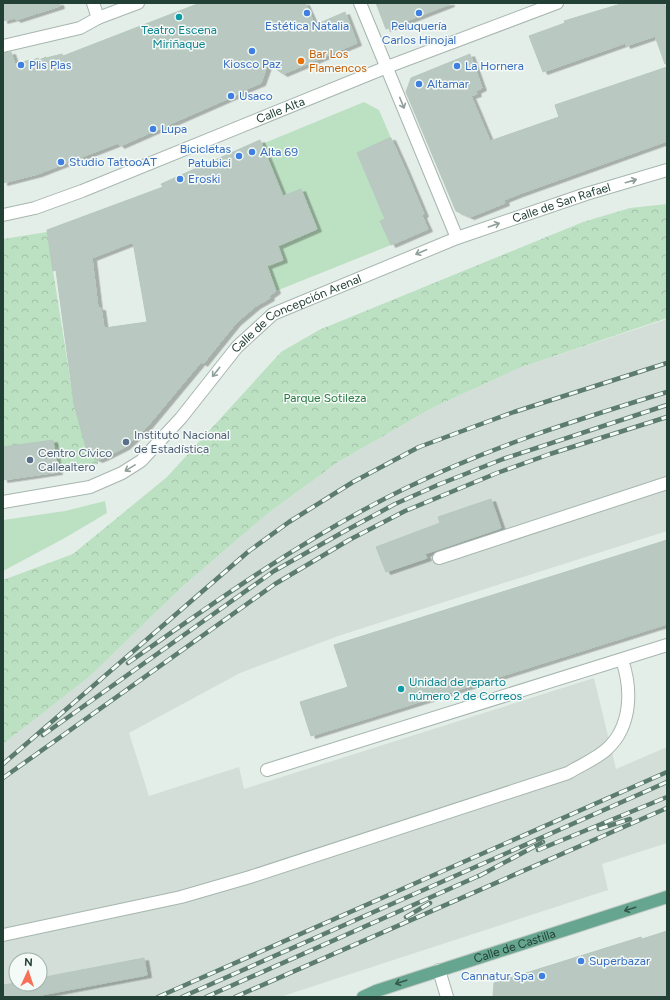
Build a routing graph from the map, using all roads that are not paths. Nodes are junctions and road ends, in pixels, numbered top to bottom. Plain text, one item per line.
1 (93, 3) edge
2 (138, 3) edge
3 (360, 3) edge
4 (557, 3) edge
5 (98, 18) junction
6 (3, 46) edge
7 (387, 67) junction
8 (667, 170) edge
9 (3, 215) edge
10 (457, 238) junction
11 (667, 483) edge
12 (3, 502) edge
13 (439, 558) dead end
14 (667, 645) edge
15 (622, 660) junction
16 (267, 770) dead end
17 (667, 897) edge
18 (3, 935) edge
19 (439, 970) junction
20 (363, 997) edge
21 (447, 997) edge

1 - 5 street
2 - 5 street
3 - 7 street
4 - 7 street, Calle Alta
5 - 6 street
7 - 9 street, Calle Alta
7 -> 10 street
10 -> 8 street, Calle de San Rafael
10 -> 12 street, Calle de Concepción Arenal
11 - 13 street
14 - 15 street
15 - 16 street
15 - 18 street
17 -> 19 main road, Calle de Castilla
19 -> 20 main road, Calle de Castilla
19 - 21 street

